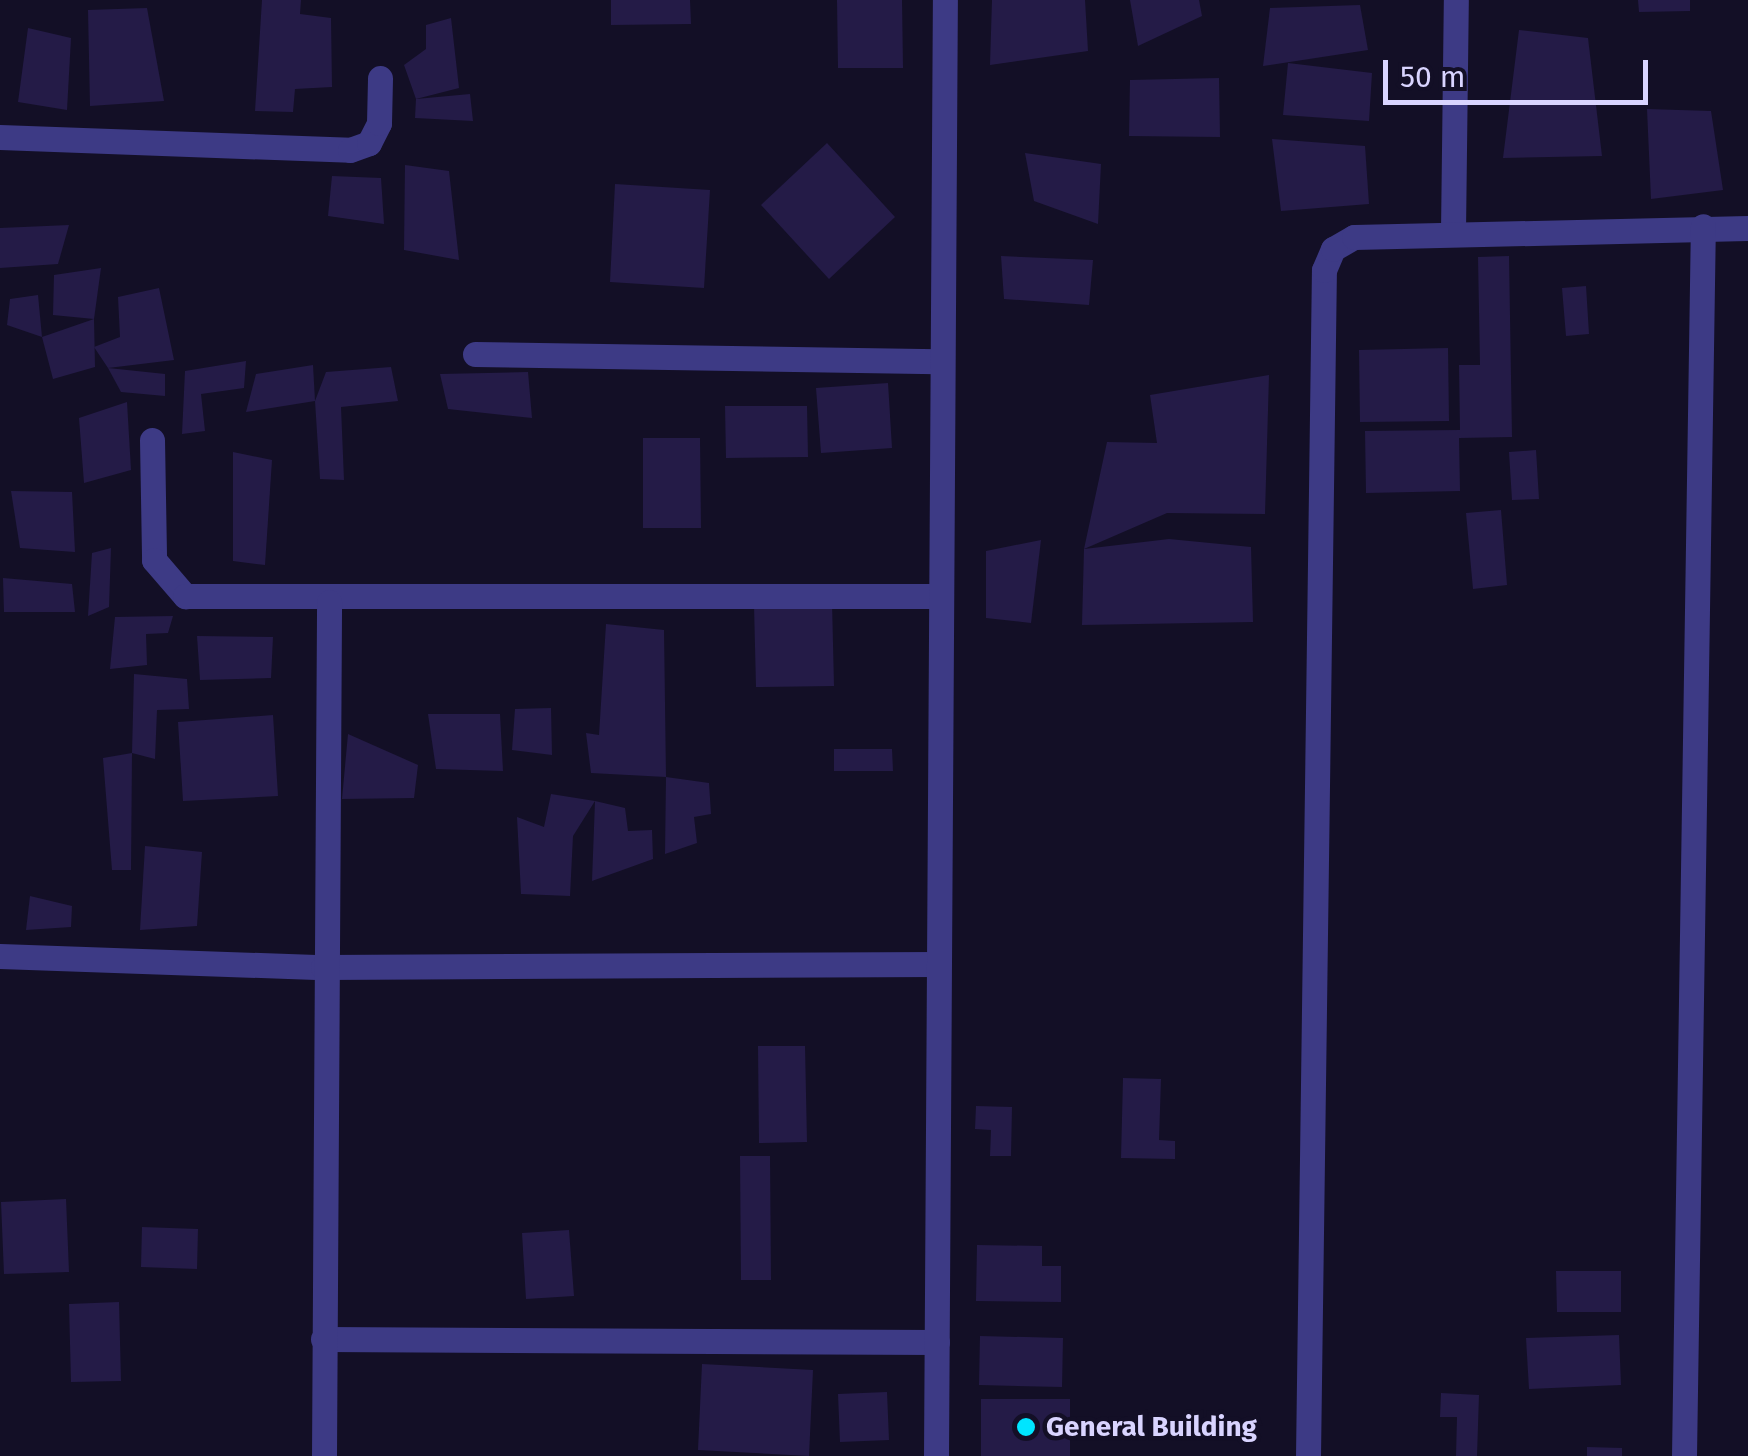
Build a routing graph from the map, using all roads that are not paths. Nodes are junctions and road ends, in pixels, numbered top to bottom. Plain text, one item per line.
1 (945, 0) edge
2 (1456, 0) edge
3 (380, 78) dead end
4 (0, 137) edge
5 (1703, 226) junction
6 (1748, 228) edge
7 (1452, 232) junction
8 (475, 354) dead end
9 (938, 361) junction
10 (152, 440) dead end
11 (938, 596) junction
12 (328, 602) junction
13 (0, 956) edge
14 (938, 964) junction
15 (323, 967) junction
16 (323, 1339) junction
17 (937, 1342) junction
18 (324, 1456) edge
19 (936, 1456) edge
20 (1308, 1456) edge
21 (1684, 1456) edge

1 - 9 street
2 - 7 street
3 - 4 street
5 - 6 street
5 - 7 street
5 - 21 street
7 - 20 street
8 - 9 street
9 - 11 street
10 - 12 street
11 - 12 street
11 - 14 street
12 - 15 street
13 - 15 street
14 - 15 street
14 - 17 street
15 - 16 street
16 - 17 street
16 - 18 street
17 - 19 street

